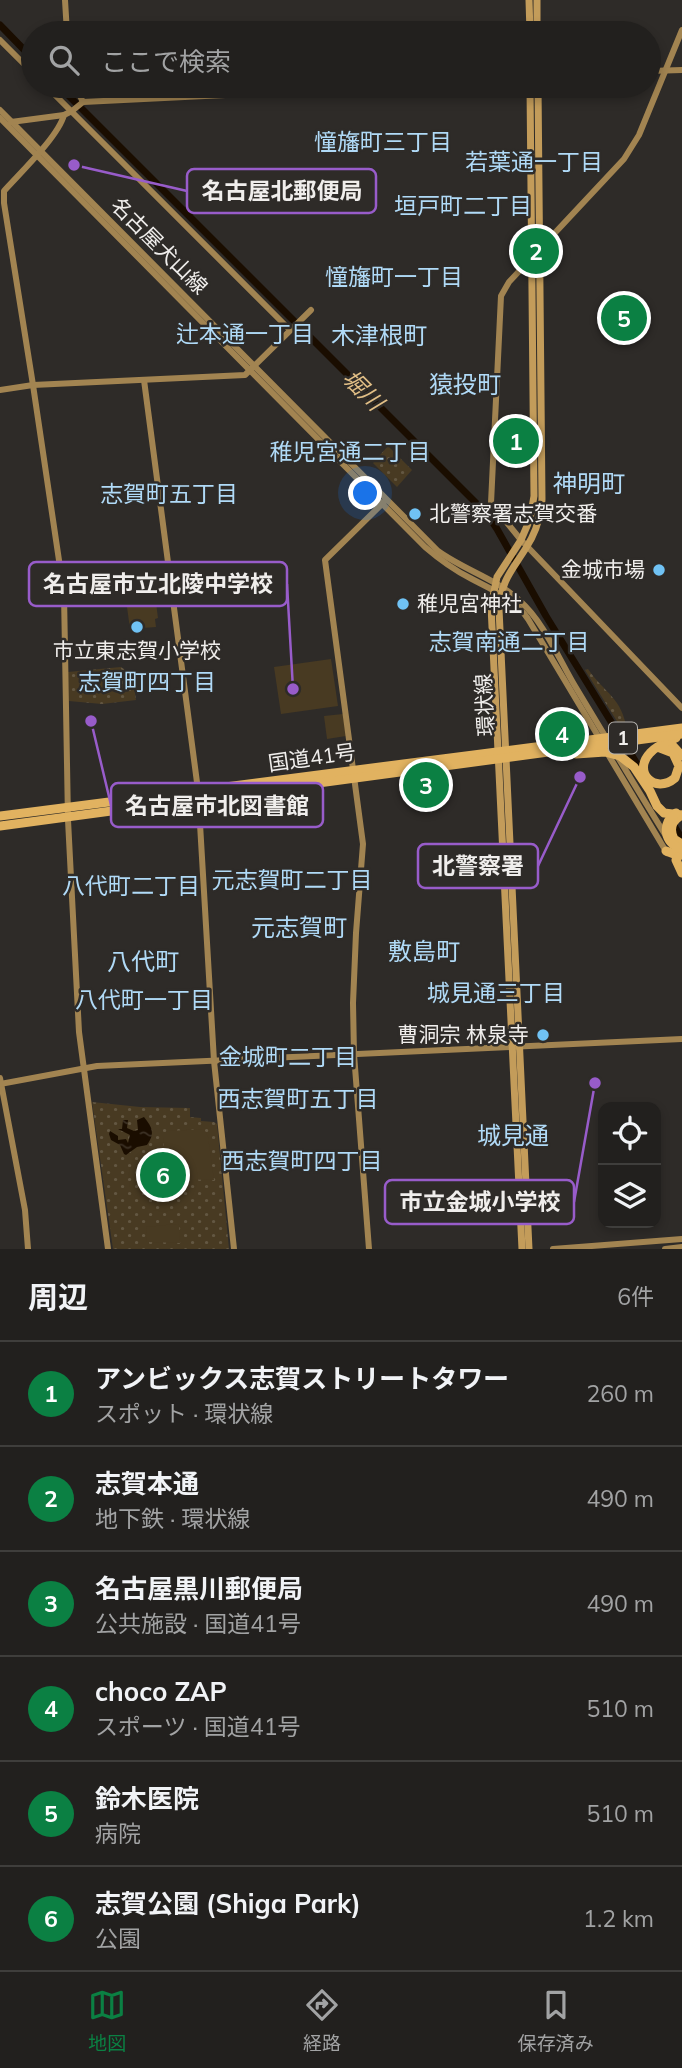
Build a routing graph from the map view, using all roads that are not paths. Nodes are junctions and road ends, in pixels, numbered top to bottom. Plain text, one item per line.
1 (65, 0) edge
2 (530, 0) edge
3 (537, 0) edge
4 (66, 21) edge
5 (530, 21) edge
6 (537, 21) edge
7 (682, 30) edge
8 (0, 40) edge
9 (21, 61) edge
10 (682, 70) edge
11 (661, 71) edge
12 (665, 71) junction
13 (661, 81) edge
14 (64, 98) edge
15 (76, 98) edge
16 (218, 98) edge
17 (530, 98) edge
18 (538, 98) edge
19 (654, 98) edge
20 (77, 107) junction
21 (0, 110) edge
22 (64, 115) junction
23 (4, 122) edge
24 (38, 153) junction
25 (541, 248) junction
26 (532, 257) junction
27 (311, 310) dead end
28 (291, 328) junction
29 (252, 369) junction
30 (144, 380) junction
31 (33, 385) junction
32 (0, 390) edge
33 (384, 501) junction
34 (524, 543) junction
35 (498, 589) junction
36 (682, 708) edge
37 (682, 733) edge
38 (608, 741) junction
39 (650, 753) junction
40 (497, 756) junction
41 (682, 756) edge
42 (354, 770) junction
43 (356, 782) junction
44 (198, 790) junction
45 (650, 791) junction
46 (198, 803) junction
47 (68, 807) junction
48 (682, 813) edge
49 (0, 818) edge
50 (68, 820) junction
51 (0, 827) edge
52 (679, 852) edge
53 (682, 875) edge
54 (682, 1039) edge
55 (516, 1046) junction
56 (354, 1054) junction
57 (214, 1061) junction
58 (83, 1068) junction
59 (0, 1082) edge
60 (682, 1239) edge
61 (682, 1247) edge
62 (28, 1249) edge
63 (108, 1249) edge
64 (234, 1249) edge
65 (369, 1249) edge
66 (522, 1249) edge
67 (529, 1249) edge
68 (553, 1249) edge
69 (665, 1249) edge

1 - 4 street
2 - 5 main road
3 - 6 main road
7 - 12 street
8 - 9 street
10 - 12 street
11 - 12 street
12 - 13 street
14 - 20 street
15 - 20 street
16 - 20 street
17 - 26 main road, 環状線
18 - 25 main road, 環状線
19 - 25 street
20 - 22 street
20 - 28 street
21 - 23 street, 名古屋犬山線
22 - 23 street
22 - 24 street
23 - 24 street, 名古屋犬山線
24 - 29 street, 名古屋犬山線
24 - 31 street
25 - 26 street
25 - 34 main road, 環状線
26 - 34 main road, 環状線
26 - 34 street
27 - 28 street
28 - 29 street
29 - 30 street
29 - 33 street, 名古屋犬山線
30 - 31 street
30 - 44 street
31 - 32 street
31 - 47 street
33 - 35 street, 名古屋犬山線
33 - 42 street
34 - 35 main road, 環状線
34 - 36 street
35 - 38 street, 名古屋犬山線
35 - 40 main road, 環状線
37 - 38 highway, 国道41号, bridge
37 - 38 highway, 国道41号
37 - 39 highway, bridge
37 - 40 highway, 1, bridge
37 - 40 highway, 1, bridge
38 - 40 highway, 国道41号
38 - 52 street, 名古屋犬山線
39 - 39 highway, bridge
39 - 45 highway, bridge
40 - 41 highway, bridge
40 - 42 highway, 国道41号
40 - 43 highway, 国道41号
40 - 45 highway, bridge
40 - 49 highway, 1, bridge
40 - 51 highway, 1, bridge
40 - 55 main road, 環状線
42 - 43 street
42 - 44 highway, 国道41号
43 - 46 highway, 国道41号
43 - 56 street
44 - 46 street
44 - 47 highway, 国道41号
45 - 48 highway, bridge
46 - 50 highway, 国道41号
46 - 57 street
47 - 49 highway, 国道41号
47 - 50 street
48 - 52 highway, bridge
50 - 51 highway, 国道41号
50 - 58 street
52 - 53 highway
54 - 55 street
55 - 56 street
55 - 66 main road, 環状線
55 - 67 main road, 環状線
56 - 57 street
56 - 65 street
57 - 58 street
57 - 64 street
58 - 59 street
58 - 63 street
59 - 62 street
60 - 68 street
61 - 69 street

